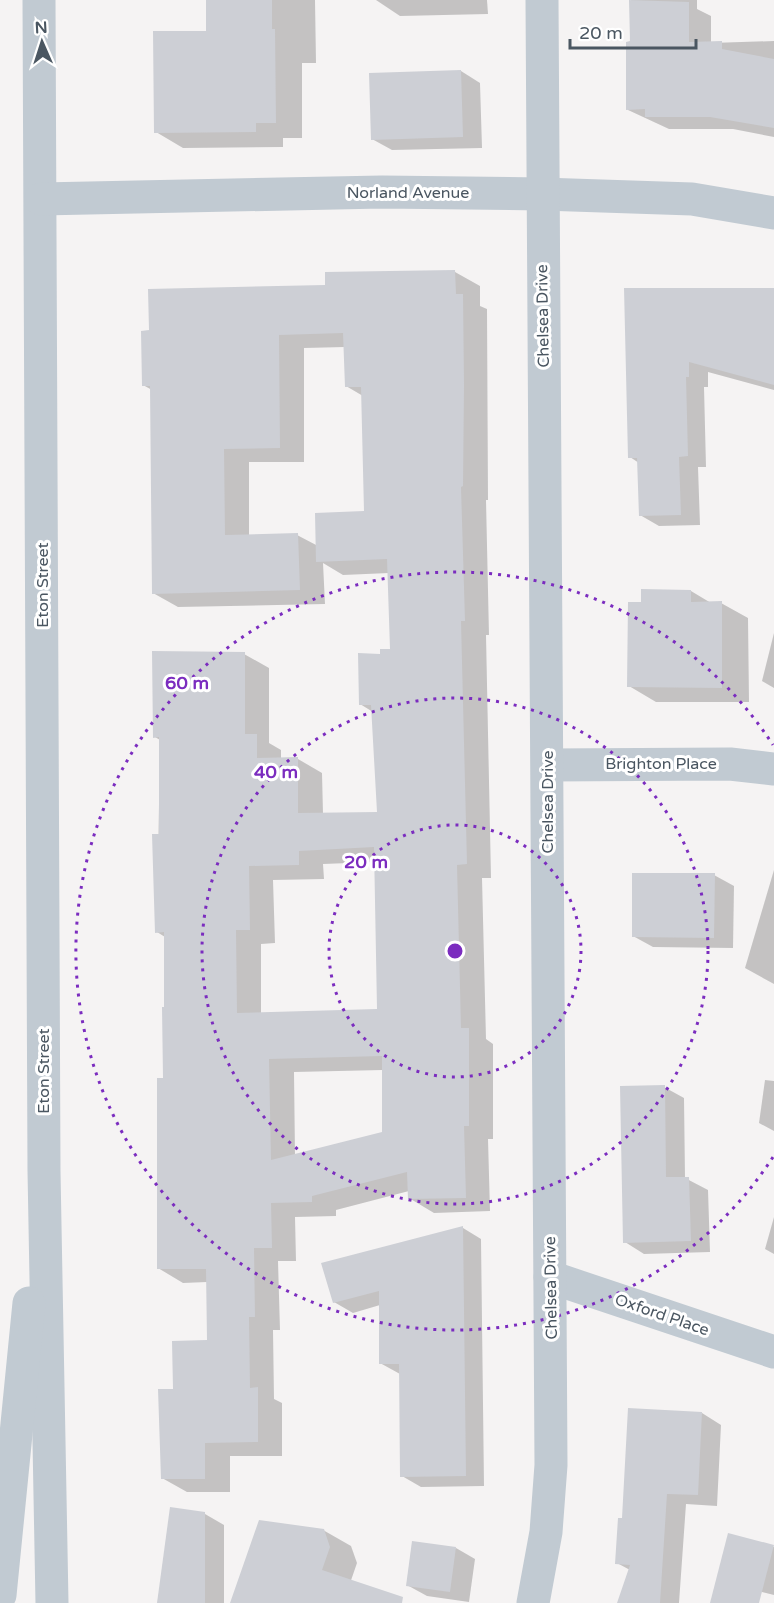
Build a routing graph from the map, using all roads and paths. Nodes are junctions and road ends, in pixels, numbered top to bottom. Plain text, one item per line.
1 (39, 0) edge
2 (542, 0) edge
3 (542, 194) junction
4 (41, 199) junction
5 (774, 213) edge
6 (548, 765) junction
7 (774, 769) edge
8 (44, 1171) junction
9 (550, 1277) junction
10 (774, 1352) edge
11 (0, 1595) edge
12 (52, 1603) edge
13 (533, 1603) edge

1 - 4 street, Eton Street
2 - 3 street, Chelsea Drive
3 - 4 street, Norland Avenue
3 - 5 street, Norland Avenue
3 - 6 street, Chelsea Drive
4 - 8 street, Eton Street
6 - 7 street, Brighton Place
6 - 9 street, Chelsea Drive
8 - 11 street, Eton Street
8 - 12 street, Eton Street
9 - 10 street, Oxford Place
9 - 13 street, Chelsea Drive

